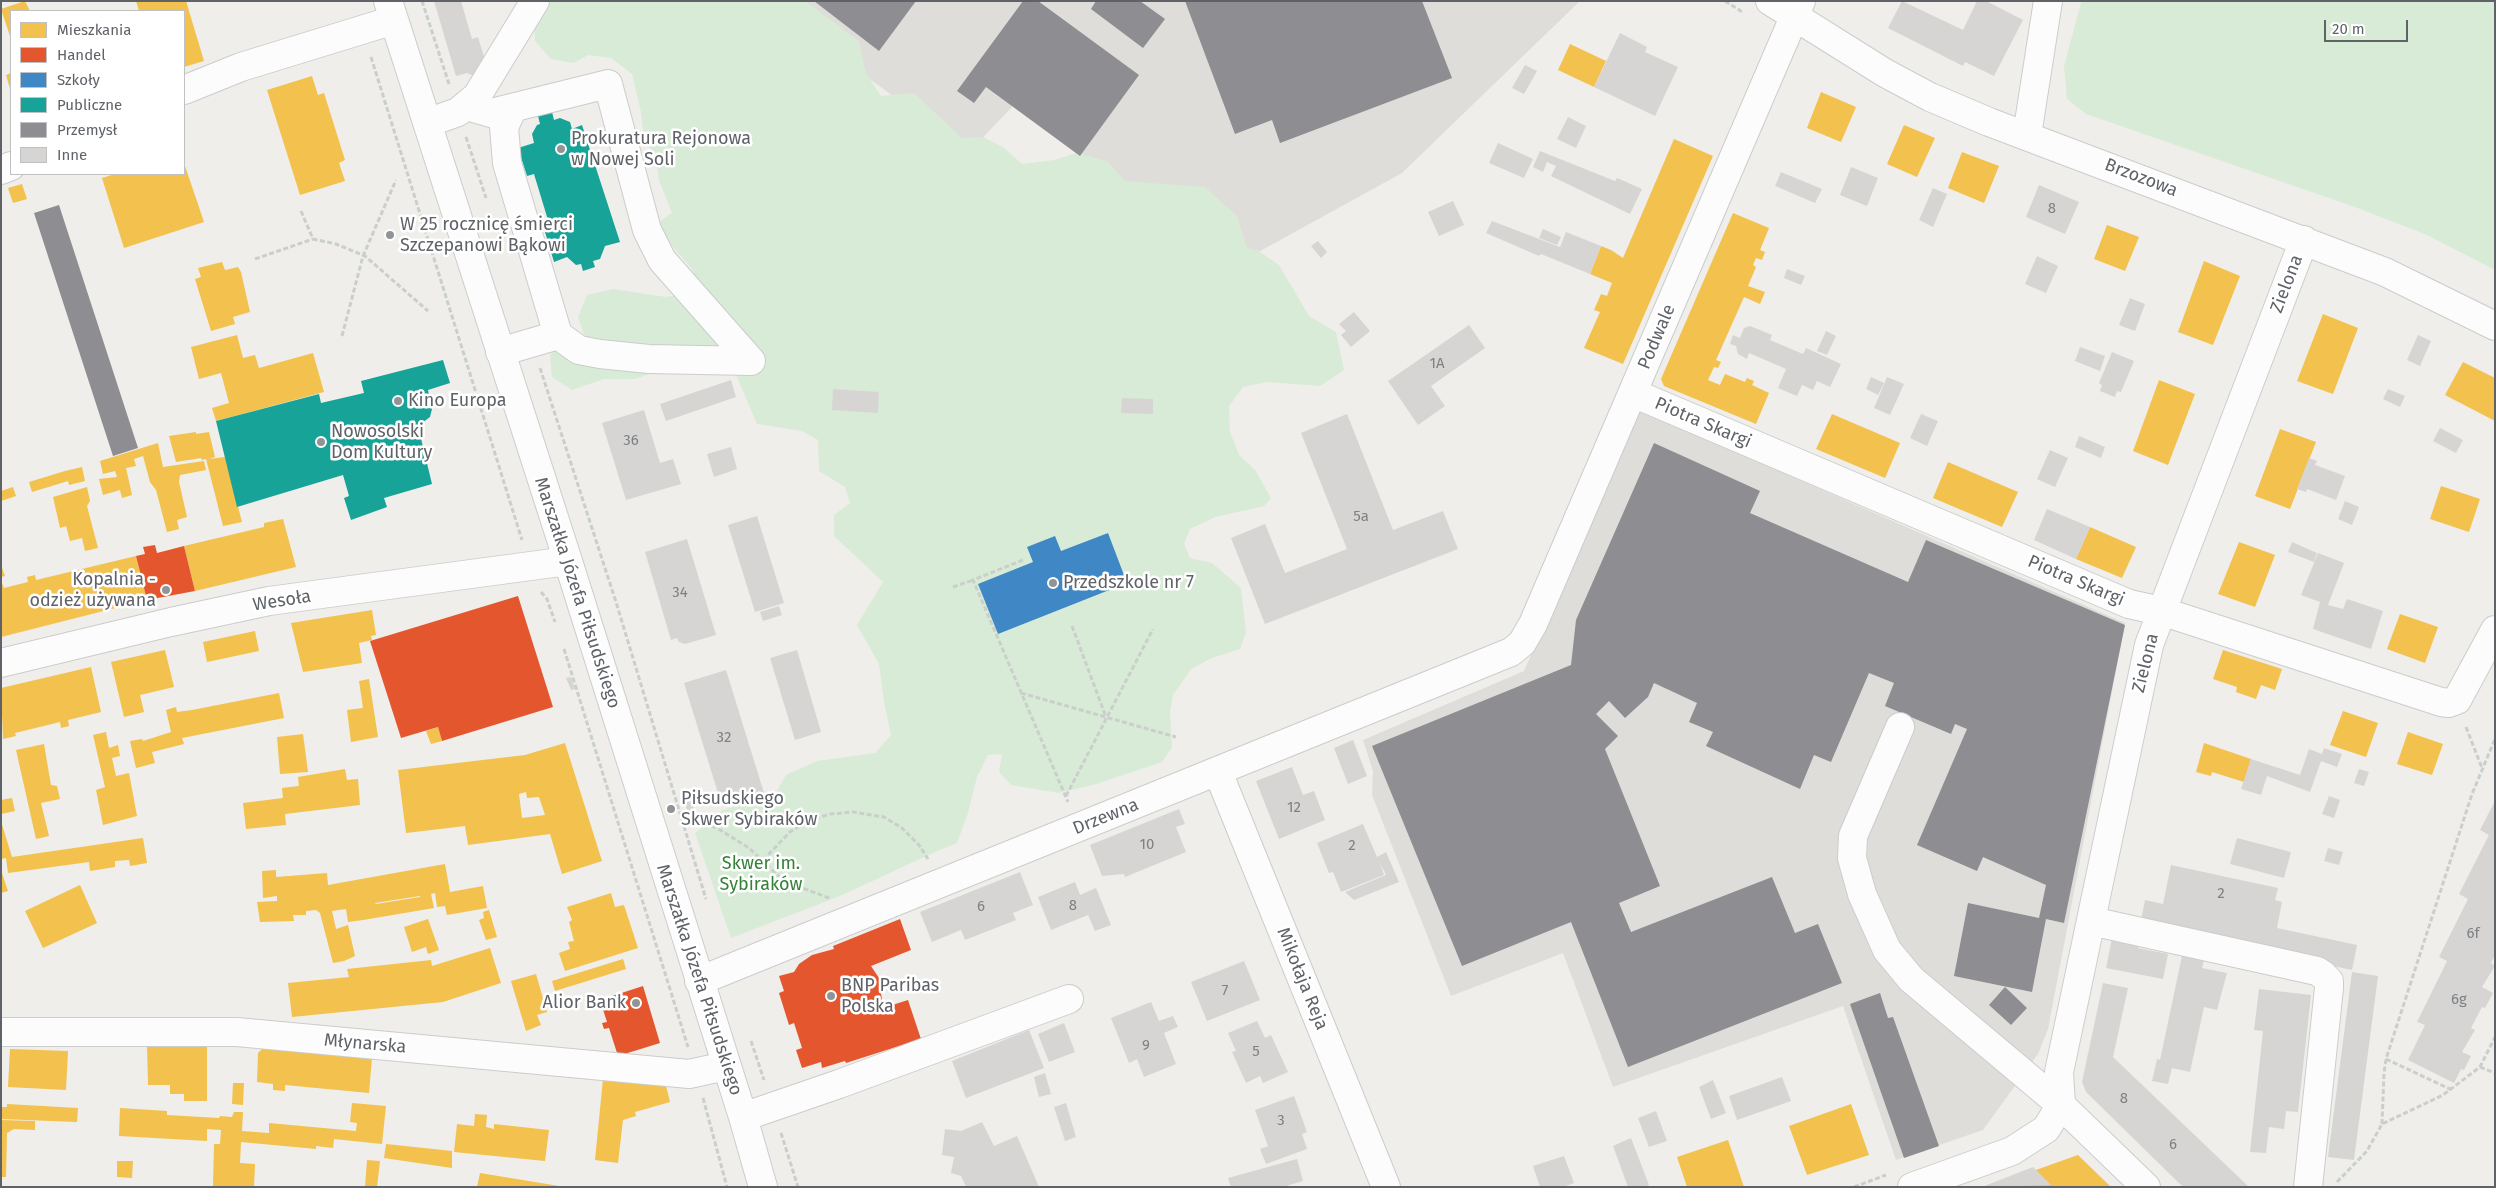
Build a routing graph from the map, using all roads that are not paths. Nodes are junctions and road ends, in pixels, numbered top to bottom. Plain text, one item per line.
1 (535, 1) edge
2 (1770, 1) edge
3 (2048, 1) edge
4 (1798, 9) edge
5 (391, 11) edge
6 (185, 90) edge
7 (513, 108) junction
8 (463, 109) junction
9 (427, 124) junction
10 (2027, 135) junction
11 (2304, 240) junction
12 (2495, 326) edge
13 (558, 335) junction
14 (500, 352) junction
15 (1632, 393) junction
16 (568, 561) junction
17 (2161, 611) junction
18 (2495, 630) edge
19 (1511, 652) joint
20 (1, 663) edge
21 (1900, 727) dead end
22 (1218, 772) junction
23 (2091, 921) junction
24 (699, 981) junction
25 (1069, 1000) dead end
26 (1, 1032) edge
27 (726, 1066) junction
28 (2060, 1105) junction
29 (743, 1116) junction
30 (1901, 1180) edge
31 (763, 1187) edge
32 (1386, 1187) edge
33 (2146, 1187) edge
34 (2308, 1187) edge

1 - 8 street
2 - 4 street, Brzozowa
3 - 10 street
4 - 10 street, Brzozowa
4 - 15 street, Podwale
5 - 6 street
5 - 9 street, Marszałka Józefa Piłsudskiego
7 - 8 street
7 - 13 street
7 - 13 street
8 - 9 street
9 - 14 street, Marszałka Józefa Piłsudskiego
10 - 11 street, Brzozowa
11 - 12 street, Brzozowa
11 - 17 street, Zielona
13 - 14 street
14 - 16 street, Marszałka Józefa Piłsudskiego
15 - 17 street, Piotra Skargi
15 - 19 street, Podwale
16 - 20 street, Wesoła
16 - 24 street, Marszałka Józefa Piłsudskiego
17 - 18 street, Piotra Skargi
17 - 23 street, Zielona
19 - 22 street, Drzewna
21 - 28 street
22 - 24 street, Drzewna
22 - 32 street, Mikołaja Reja
23 - 28 street, Zielona
23 - 34 street
24 - 27 street, Marszałka Józefa Piłsudskiego
25 - 29 street
26 - 27 street, Młynarska
27 - 29 street, Marszałka Józefa Piłsudskiego
28 - 30 street
28 - 33 street
29 - 31 street, Marszałka Józefa Piłsudskiego

